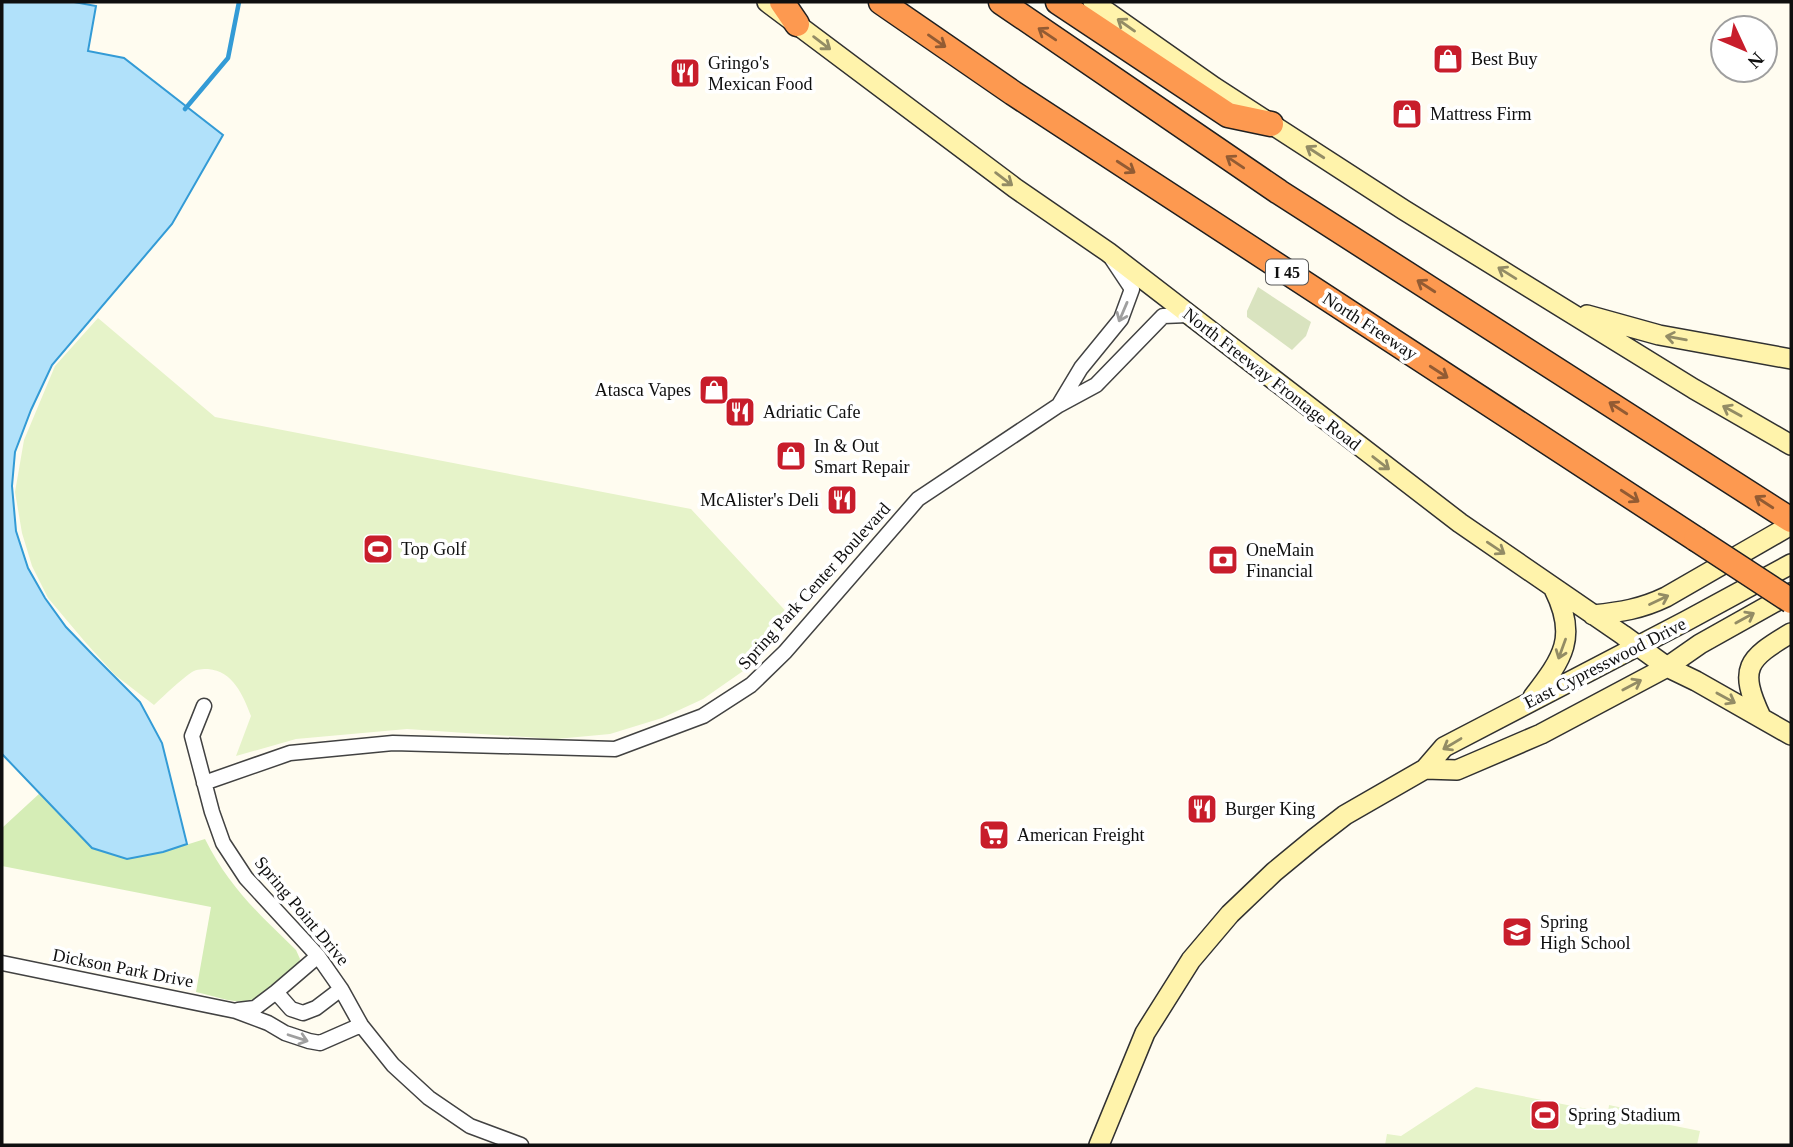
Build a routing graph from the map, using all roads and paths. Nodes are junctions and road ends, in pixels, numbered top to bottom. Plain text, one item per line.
1 (767, 2) edge
2 (782, 2) edge
3 (881, 2) edge
4 (1001, 2) edge
5 (1058, 2) edge
6 (1093, 2) edge
7 (797, 24) junction
8 (1271, 124) junction
9 (1108, 252) junction
10 (1566, 309) junction
11 (1188, 315) junction
12 (1791, 359) edge
13 (1059, 405) junction
14 (1791, 445) edge
15 (1791, 520) edge
16 (1791, 525) edge
17 (1791, 564) edge
18 (1553, 588) junction
19 (1791, 593) edge
20 (1791, 600) edge
21 (1593, 615) junction
22 (1791, 633) edge
23 (1638, 646) junction
24 (1667, 667) junction
25 (1528, 703) junction
26 (204, 706) dead end
27 (1761, 717) junction
28 (1791, 735) edge
29 (1425, 769) junction
30 (204, 783) junction
31 (318, 956) junction
32 (2, 963) edge
33 (341, 989) junction
34 (276, 992) junction
35 (236, 1011) junction
36 (361, 1025) junction
37 (522, 1145) edge
38 (1099, 1145) edge

1 - 7 main road, North Freeway Frontage Road
2 - 7 highway
3 -> 20 highway, North Freeway / I 45, bridge
15 -> 4 highway
5 - 8 highway
8 -> 6 main road
7 -> 9 main road, North Freeway Frontage Road
10 -> 8 main road
9 - 11 main road, North Freeway Frontage Road
9 -> 13 street, Spring Park Center Boulevard
12 -> 10 main road
14 -> 10 main road
11 - 13 street, Spring Park Center Boulevard
11 -> 18 main road, North Freeway Frontage Road
13 - 30 street, Spring Park Center Boulevard
21 -> 16 main road
17 - 23 main road, East Cypresswood Drive
18 - 21 main road, North Freeway Frontage Road
18 -> 25 main road
24 -> 19 main road, East Cypresswood Drive
21 - 23 main road, North Freeway Frontage Road
22 - 27 main road
23 - 24 main road, North Freeway Frontage Road
23 - 25 main road, East Cypresswood Drive
24 -> 27 main road, North Freeway Frontage Road
29 -> 24 main road, East Cypresswood Drive
25 -> 29 main road, East Cypresswood Drive
26 - 30 street, Spring Point Drive
27 - 28 main road, North Freeway Frontage Road
29 - 38 main road, East Cypresswood Drive
30 - 31 street, Spring Point Drive
31 - 33 street, Spring Point Drive
31 - 34 street
32 - 35 street, Dickson Park Drive
33 - 34 street
33 - 36 street, Spring Point Drive
34 - 35 street
35 -> 36 street, Dickson Park Drive
36 - 37 street, Spring Point Drive

